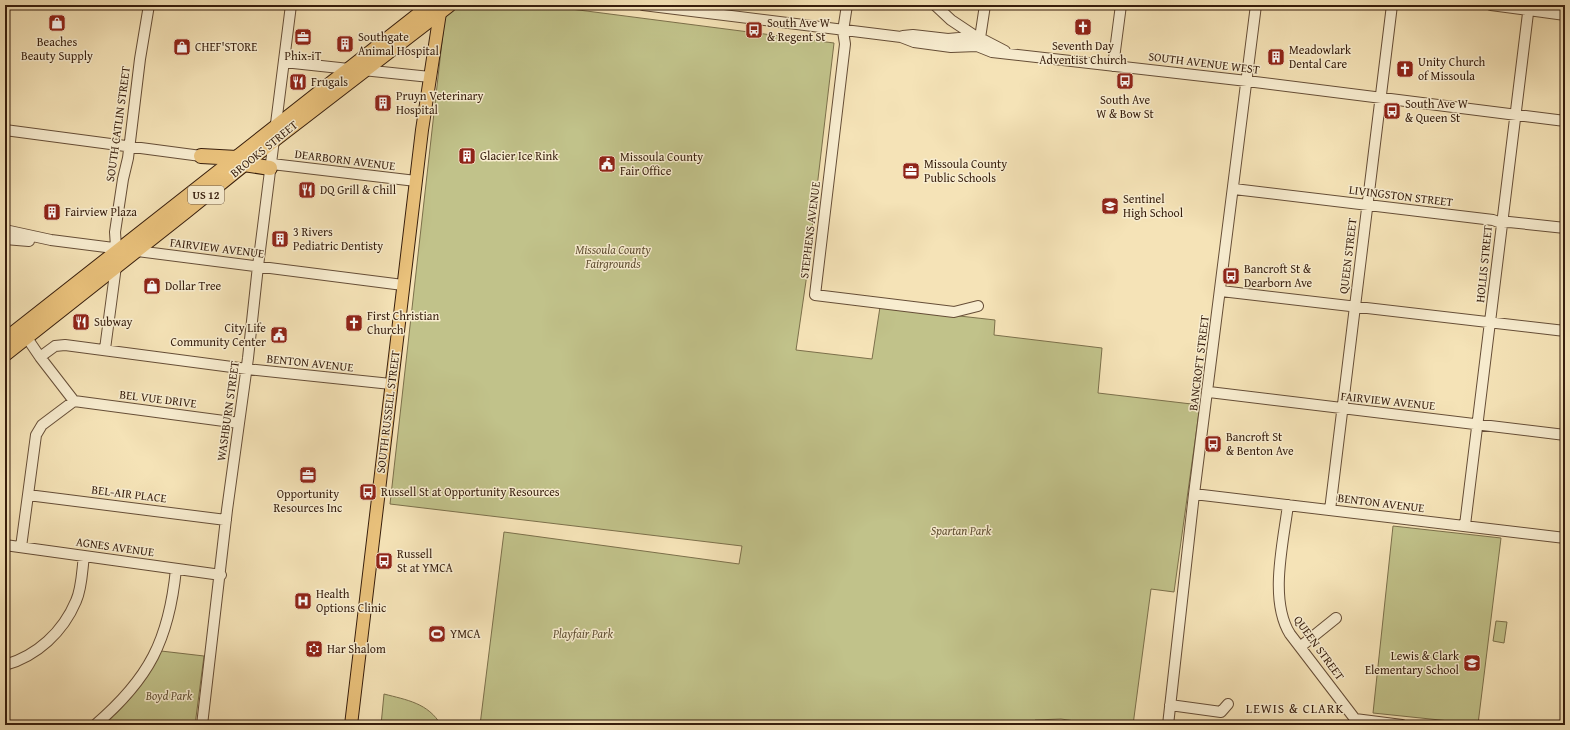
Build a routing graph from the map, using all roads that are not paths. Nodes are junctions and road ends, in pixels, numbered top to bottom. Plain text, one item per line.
1 (149, 5) edge
2 (291, 5) edge
3 (643, 5) edge
4 (847, 5) edge
5 (935, 5) edge
6 (985, 5) edge
7 (1121, 5) edge
8 (1256, 5) edge
9 (1392, 5) edge
10 (1491, 5) edge
11 (440, 7) edge
12 (1529, 7) edge
13 (708, 9) edge
14 (1565, 14) edge
15 (843, 31) junction
16 (901, 37) junction
17 (980, 38) junction
18 (1007, 52) junction
19 (284, 62) junction
20 (1113, 66) junction
21 (356, 70) junction
22 (430, 77) junction
23 (1247, 81) junction
24 (1380, 98) junction
25 (1514, 115) junction
26 (1565, 121) edge
27 (5, 130) edge
28 (276, 132) junction
29 (129, 146) junction
30 (201, 156) junction
31 (241, 161) junction
32 (271, 166) junction
33 (210, 178) junction
34 (416, 181) junction
35 (1234, 189) junction
36 (1367, 206) junction
37 (1501, 223) junction
38 (1565, 228) edge
39 (5, 230) edge
40 (5, 239) edge
41 (51, 240) junction
42 (124, 248) junction
43 (116, 266) junction
44 (258, 266) junction
45 (403, 285) junction
46 (1221, 291) junction
47 (978, 306) dead end
48 (1355, 307) junction
49 (1490, 322) junction
50 (1565, 331) edge
51 (23, 332) junction
52 (5, 340) edge
53 (105, 349) junction
54 (5, 354) edge
55 (40, 358) junction
56 (247, 369) junction
57 (391, 384) junction
58 (1208, 392) junction
59 (74, 401) junction
60 (1342, 409) junction
61 (239, 422) junction
62 (1477, 424) junction
63 (1565, 435) edge
64 (1194, 494) junction
65 (28, 495) junction
66 (1288, 505) junction
67 (1330, 510) junction
68 (226, 520) junction
69 (1465, 525) junction
70 (1565, 538) edge
71 (5, 545) edge
72 (21, 547) junction
73 (84, 556) junction
74 (176, 569) junction
75 (221, 575) junction
76 (1336, 618) dead end
77 (1300, 647) junction
78 (5, 665) edge
79 (1228, 704) dead end
80 (1170, 705) junction
81 (1352, 722) edge
82 (94, 725) edge
83 (202, 725) edge
84 (351, 725) edge
85 (1168, 725) edge
86 (1402, 725) edge

1 - 29 street, SOUTH CATLIN STREET
2 - 19 street, WASHBURN STREET
3 - 13 street, SOUTH AVENUE WEST
4 - 15 street, STEPHENS AVENUE
5 - 17 street
6 - 17 street
7 - 20 street
8 - 23 street, BANCROFT STREET
9 - 24 street, QUEEN STREET
10 - 12 street
11 - 21 highway, BROOKS STREET / US 12
11 - 22 main road, SOUTH RUSSELL STREET
12 - 14 street
12 - 25 street, HOLLIS STREET
13 - 15 street, SOUTH AVENUE WEST
15 - 16 street, SOUTH AVENUE WEST
15 - 47 street, STEPHENS AVENUE
16 - 17 street, SOUTH AVENUE WEST
16 - 18 street, SOUTH AVENUE WEST
17 - 18 street, SOUTH AVENUE WEST
18 - 20 street, SOUTH AVENUE WEST
19 - 21 street
19 - 28 street, WASHBURN STREET
20 - 23 street, SOUTH AVENUE WEST
21 - 22 street
21 - 28 highway, BROOKS STREET / US 12
22 - 34 main road, SOUTH RUSSELL STREET
23 - 24 street, SOUTH AVENUE WEST
23 - 35 street, BANCROFT STREET
24 - 25 street, SOUTH AVENUE WEST
24 - 36 street, QUEEN STREET
25 - 26 street, SOUTH AVENUE WEST
25 - 37 street, HOLLIS STREET
27 - 29 street
28 - 31 highway, BROOKS STREET / US 12
28 - 32 street, WASHBURN STREET
29 - 30 street
29 - 42 street, SOUTH CATLIN STREET
30 - 31 highway
30 - 33 highway, US 12
31 - 32 highway
31 - 33 highway, BROOKS STREET / US 12
31 - 42 highway, BROOKS STREET / US 12
32 - 34 street, DEARBORN AVENUE
32 - 44 street, WASHBURN STREET
33 - 42 highway, BROOKS STREET / US 12
34 - 45 main road, SOUTH RUSSELL STREET
35 - 36 street, LIVINGSTON STREET
35 - 46 street, BANCROFT STREET
36 - 37 street, LIVINGSTON STREET
36 - 48 street, QUEEN STREET
37 - 38 street, LIVINGSTON STREET
37 - 49 street, HOLLIS STREET
39 - 41 street
40 - 41 street
41 - 42 street, FAIRVIEW AVENUE
42 - 43 highway, BROOKS STREET / US 12
42 - 44 street, FAIRVIEW AVENUE
42 - 51 highway, BROOKS STREET / US 12
43 - 51 highway, BROOKS STREET / US 12
43 - 53 street
44 - 45 street, FAIRVIEW AVENUE
44 - 56 street, WASHBURN STREET
45 - 57 main road, SOUTH RUSSELL STREET
46 - 48 street
46 - 58 street, BANCROFT STREET
48 - 49 street
48 - 60 street, QUEEN STREET
49 - 50 street
49 - 62 street, HOLLIS STREET
51 - 52 highway, BROOKS STREET / US 12
51 - 54 highway, BROOKS STREET / US 12
51 - 55 street
53 - 55 street, BENTON AVENUE
53 - 56 street, BENTON AVENUE
55 - 59 street
56 - 57 street, BENTON AVENUE
56 - 61 street, WASHBURN STREET
57 - 84 main road, SOUTH RUSSELL STREET
58 - 60 street, FAIRVIEW AVENUE
58 - 64 street, BANCROFT STREET
59 - 61 street, BEL VUE DRIVE
59 - 65 street
60 - 62 street, FAIRVIEW AVENUE
60 - 67 street, QUEEN STREET
61 - 68 street, WASHBURN STREET
62 - 63 street, FAIRVIEW AVENUE
62 - 69 street, HOLLIS STREET
64 - 66 street, BENTON AVENUE
64 - 80 street, BANCROFT STREET
65 - 68 street, BEL-AIR PLACE
65 - 72 street
66 - 67 street, BENTON AVENUE
66 - 77 street, QUEEN STREET
67 - 69 street, BENTON AVENUE
68 - 75 street, WASHBURN STREET
69 - 70 street, BENTON AVENUE
71 - 72 street, AGNES AVENUE
72 - 73 street, AGNES AVENUE
73 - 74 street, AGNES AVENUE
73 - 78 street
74 - 75 street, AGNES AVENUE
74 - 82 street
75 - 83 street, WASHBURN STREET
76 - 77 street
77 - 81 street, QUEEN STREET
79 - 80 street
80 - 85 street, BANCROFT STREET
81 - 86 street

